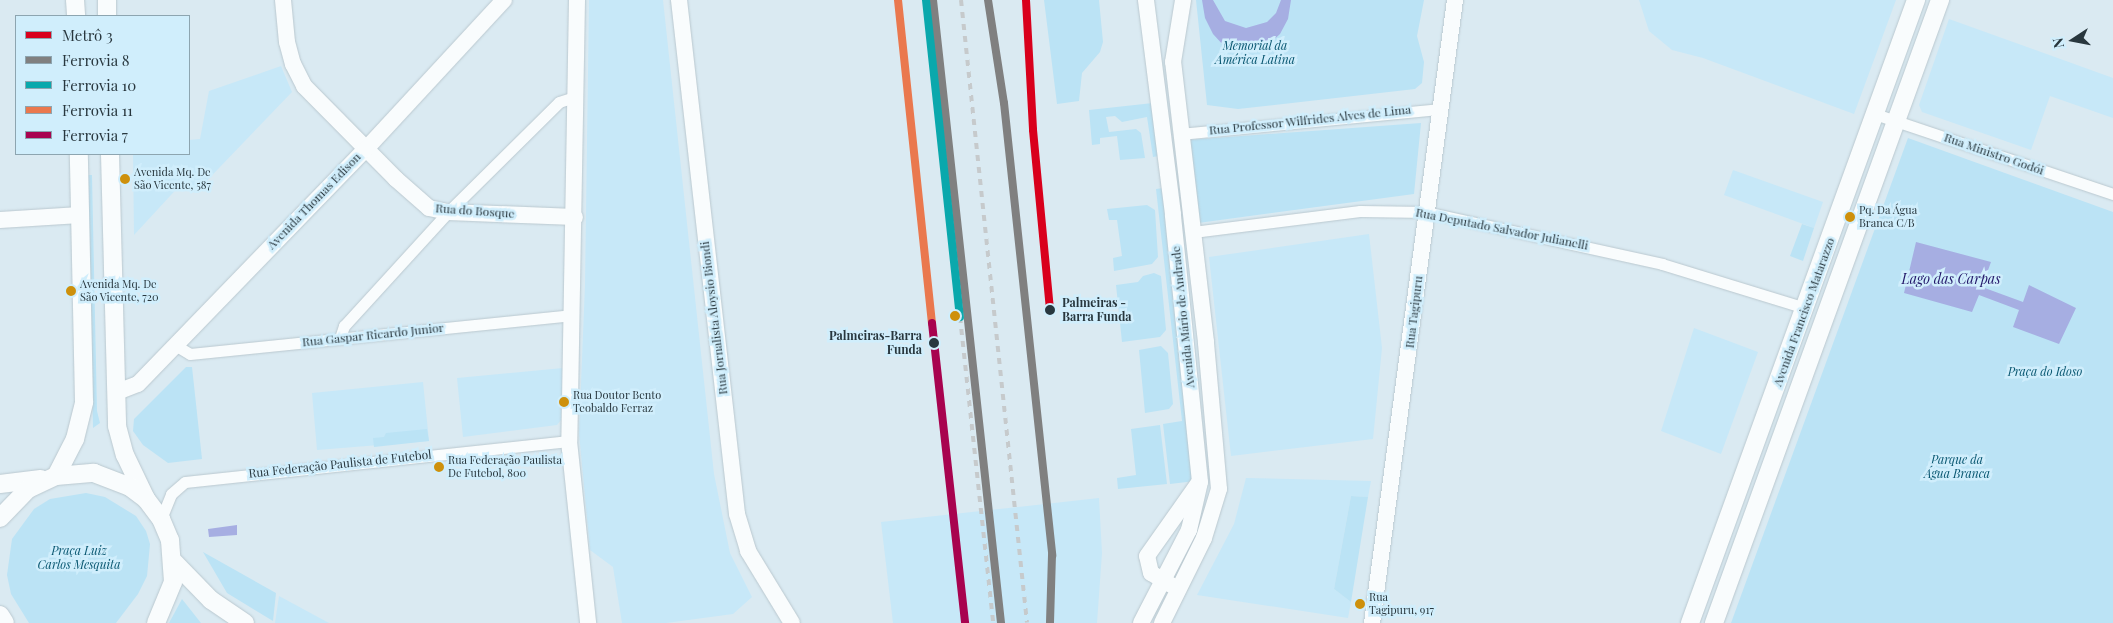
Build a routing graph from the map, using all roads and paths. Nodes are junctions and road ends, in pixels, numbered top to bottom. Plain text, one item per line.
1 (76, 0) edge
2 (107, 0) edge
3 (283, 0) edge
4 (504, 0) edge
5 (577, 0) edge
6 (679, 0) edge
7 (1146, 0) edge
8 (1183, 0) edge
9 (1455, 0) edge
10 (1916, 0) edge
11 (1940, 0) edge
12 (76, 15) edge
13 (107, 15) edge
14 (577, 96) junction
15 (1441, 109) junction
16 (1875, 114) junction
17 (1897, 121) junction
18 (1180, 134) junction
19 (366, 149) junction
20 (78, 155) edge
21 (110, 155) edge
22 (2113, 194) edge
23 (448, 212) junction
24 (1426, 212) junction
25 (80, 215) junction
26 (575, 217) junction
27 (0, 220) edge
28 (1193, 232) junction
29 (1805, 308) junction
30 (573, 315) junction
31 (340, 338) junction
32 (175, 345) junction
33 (117, 392) junction
34 (569, 441) junction
35 (52, 477) junction
36 (1200, 482) junction
37 (0, 484) edge
38 (146, 499) junction
39 (0, 518) edge
40 (161, 519) junction
41 (174, 562) junction
42 (1162, 579) junction
43 (1179, 590) junction
44 (0, 615) edge
45 (2, 623) edge
46 (156, 623) edge
47 (246, 623) edge
48 (588, 623) edge
49 (792, 623) edge
50 (1141, 623) edge
51 (1162, 623) edge
52 (1372, 623) edge
53 (1690, 623) edge
54 (1714, 623) edge

1 - 12 main road
2 - 13 main road
3 - 19 street, Rua do Bosque
4 - 19 street, Avenida Thomas Edison
5 - 14 street
6 - 49 street, Rua Jornalista Aloysio Biondi
7 - 36 street, Avenida Mário de Andrade
8 - 18 street, Avenida Mário de Andrade
9 - 15 street, Rua Tagipuru
10 - 16 main road, Avenida Francisco Matarazzo
11 - 17 main road, Avenida Francisco Matarazzo
14 - 23 street
14 - 26 street
15 - 18 street, Rua Professor Wilfrides Alves de Lima
15 - 24 street, Rua Tagipuru
16 - 17 street, Rua Ministro Godói
16 - 29 main road, Avenida Francisco Matarazzo
17 - 22 street, Rua Ministro Godói
17 - 54 main road, Avenida Francisco Matarazzo
18 - 28 street, Avenida Mário de Andrade
19 - 23 street, Rua do Bosque
19 - 32 street, Avenida Thomas Edison
20 - 25 main road
21 - 33 main road
23 - 26 street, Rua do Bosque
23 - 31 street
24 - 28 street, Rua Deputado Salvador Julianelli
24 - 29 street, Rua Deputado Salvador Julianelli
24 - 52 street, Rua Tagipuru
25 - 27 street
25 - 35 main road
26 - 30 street
28 - 43 street, Avenida Mário de Andrade
29 - 53 main road, Avenida Francisco Matarazzo
30 - 31 street, Rua Gaspar Ricardo Junior
30 - 34 street
31 - 32 street, Rua Gaspar Ricardo Junior
32 - 33 street, Avenida Thomas Edison
33 - 38 main road
34 - 40 street, Rua Federação Paulista de Futebol
34 - 48 street
35 - 37 main road
35 - 38 main road
35 - 39 main road
36 - 42 street, Avenida Mário de Andrade
36 - 42 street
38 - 40 main road
40 - 41 main road
41 - 46 main road
41 - 47 main road
42 - 43 street
42 - 50 street, Avenida Mário de Andrade
43 - 51 street, Avenida Mário de Andrade
44 - 45 main road

